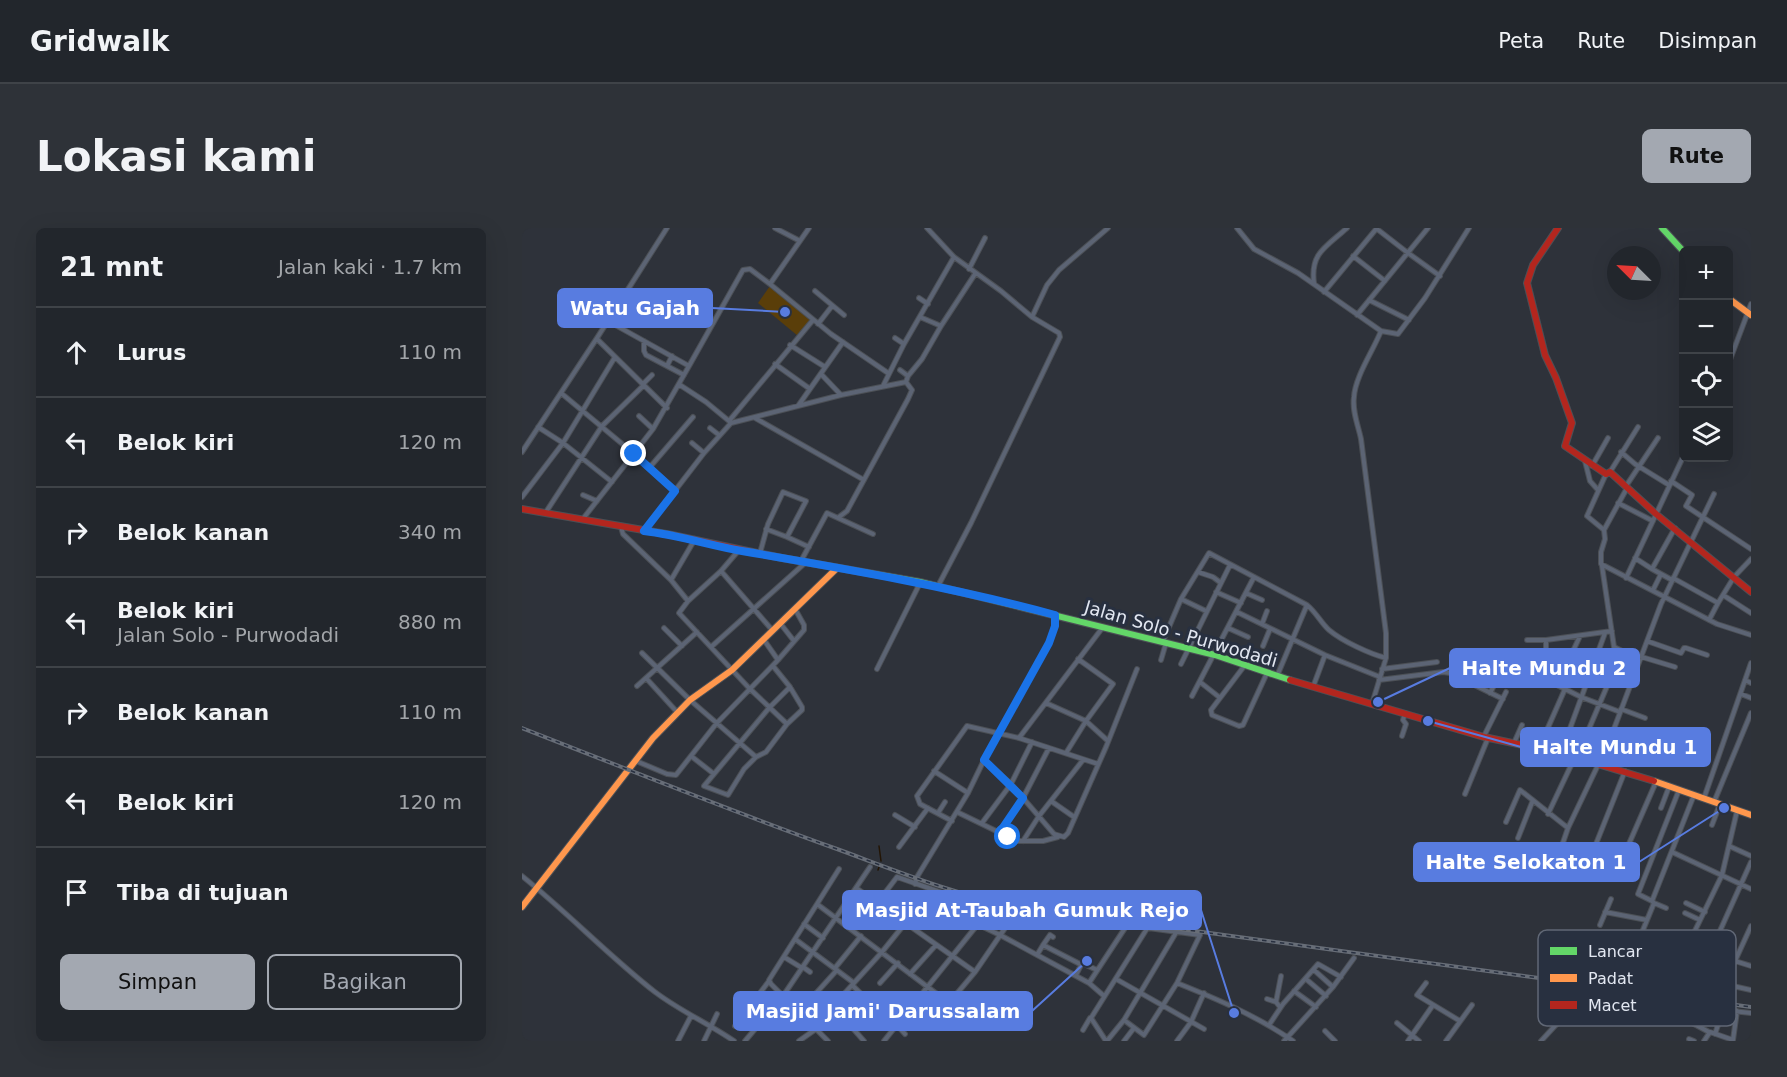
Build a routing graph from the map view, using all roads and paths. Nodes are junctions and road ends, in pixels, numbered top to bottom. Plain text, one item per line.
1 (667, 228) edge
2 (775, 228) edge
3 (801, 228) edge
4 (927, 228) edge
5 (1108, 228) edge
6 (1237, 228) edge
7 (1347, 228) edge
8 (1377, 228) edge
9 (1428, 228) edge
10 (1469, 228) edge
11 (1558, 228) edge
12 (1662, 228) edge
13 (808, 230) edge
14 (985, 238) dead end
15 (800, 241) junction
16 (1679, 247) edge
17 (1407, 254) junction
18 (1353, 256) junction
19 (954, 257) junction
20 (969, 269) junction
21 (975, 274) junction
22 (1440, 276) junction
23 (1384, 281) junction
24 (770, 284) junction
25 (1314, 284) junction
26 (816, 291) dead end
27 (1324, 292) junction
28 (919, 298) dead end
29 (1369, 300) junction
30 (1731, 300) edge
31 (928, 304) junction
32 (1751, 304) edge
33 (832, 306) junction
34 (1750, 314) edge
35 (844, 315) dead end
36 (1357, 315) junction
37 (920, 317) junction
38 (1032, 317) junction
39 (813, 320) junction
40 (1409, 320) junction
41 (608, 321) junction
42 (818, 324) junction
43 (940, 326) junction
44 (1381, 331) junction
45 (895, 338) dead end
46 (597, 339) junction
47 (644, 340) junction
48 (843, 342) junction
49 (904, 344) junction
50 (790, 345) junction
51 (1733, 354) edge
52 (672, 356) junction
53 (615, 357) junction
54 (775, 364) junction
55 (667, 366) junction
56 (689, 366) junction
57 (825, 367) junction
58 (900, 370) dead end
59 (888, 373) junction
60 (821, 374) junction
61 (652, 375) dead end
62 (684, 375) junction
63 (908, 375) junction
64 (906, 382) junction
65 (643, 384) junction
66 (680, 385) junction
67 (883, 386) junction
68 (810, 389) junction
69 (561, 393) junction
70 (841, 395) junction
71 (797, 407) junction
72 (667, 408) junction
73 (583, 411) junction
74 (639, 416) dead end
75 (693, 417) dead end
76 (754, 418) junction
77 (730, 422) junction
78 (602, 426) junction
79 (538, 427) junction
80 (1638, 427) dead end
81 (710, 428) dead end
82 (654, 429) junction
83 (718, 435) junction
84 (1608, 438) dead end
85 (1658, 438) dead end
86 (563, 443) junction
87 (692, 443) dead end
88 (522, 452) edge
89 (1621, 452) junction
90 (704, 453) junction
91 (634, 454) junction
92 (580, 458) junction
93 (1585, 461) junction
94 (1680, 462) edge
95 (1592, 465) junction
96 (1640, 466) junction
97 (650, 467) junction
98 (1608, 473) junction
99 (864, 480) junction
100 (612, 482) junction
101 (1670, 483) junction
102 (1627, 487) junction
103 (1598, 490) junction
104 (675, 491) junction
105 (1714, 494) dead end
106 (583, 495) dead end
107 (522, 497) edge
108 (597, 501) junction
109 (1618, 503) junction
110 (522, 509) edge
111 (546, 513) junction
112 (1702, 517) junction
113 (839, 518) junction
114 (1654, 518) junction
115 (582, 520) junction
116 (621, 527) junction
117 (1675, 528) junction
118 (766, 529) junction
119 (1604, 530) junction
120 (644, 531) junction
121 (873, 534) dead end
122 (787, 537) junction
123 (695, 540) junction
124 (1690, 541) junction
125 (809, 547) junction
126 (1751, 549) edge
127 (740, 550) junction
128 (760, 553) junction
129 (1628, 559) dead end
130 (1634, 559) junction
131 (1751, 559) edge
132 (804, 561) junction
133 (1230, 565) junction
134 (1602, 566) junction
135 (837, 568) junction
136 (1652, 569) junction
137 (721, 571) junction
138 (1198, 572) junction
139 (1660, 574) junction
140 (1254, 577) junction
141 (1734, 577) junction
142 (1626, 578) junction
143 (1673, 579) junction
144 (670, 580) junction
145 (920, 582) junction
146 (1221, 583) junction
147 (938, 586) junction
148 (1653, 591) junction
149 (1751, 591) edge
150 (1216, 592) junction
151 (1246, 593) junction
152 (1723, 595) junction
153 (1665, 596) junction
154 (1181, 599) junction
155 (1262, 600) dead end
156 (688, 601) junction
157 (1241, 603) junction
158 (1718, 603) junction
159 (1307, 605) junction
160 (754, 609) junction
161 (795, 609) junction
162 (1206, 611) junction
163 (1267, 611) dead end
164 (1237, 612) junction
165 (1751, 614) edge
166 (1055, 615) junction
167 (1709, 620) junction
168 (780, 623) junction
169 (1262, 624) junction
170 (1103, 627) junction
171 (664, 628) dead end
172 (1228, 628) junction
173 (1270, 629) junction
174 (773, 631) junction
175 (1612, 631) junction
176 (697, 632) junction
177 (1605, 633) junction
178 (1751, 635) edge
179 (1581, 636) junction
180 (1248, 637) dead end
181 (1546, 639) junction
182 (764, 640) junction
183 (1293, 640) junction
184 (1527, 640) dead end
185 (794, 641) junction
186 (1647, 641) junction
187 (1164, 642) junction
188 (682, 646) junction
189 (1263, 646) dead end
190 (711, 647) junction
191 (1187, 648) junction
192 (1622, 651) junction
193 (642, 653) dead end
194 (1215, 655) junction
195 (1325, 655) junction
196 (1707, 655) dead end
197 (1641, 656) junction
198 (1386, 658) junction
199 (1078, 659) junction
200 (778, 660) junction
201 (1161, 660) dead end
202 (1507, 661) dead end
203 (1437, 662) dead end
204 (1751, 663) edge
205 (1181, 664) dead end
206 (1245, 664) junction
207 (773, 666) junction
208 (1675, 667) dead end
209 (657, 668) junction
210 (877, 669) dead end
211 (1137, 669) dead end
212 (1382, 669) junction
213 (732, 670) junction
214 (1268, 672) junction
215 (1519, 672) dead end
216 (1591, 673) junction
217 (1535, 674) junction
218 (1277, 676) junction
219 (646, 678) junction
220 (1380, 679) junction
221 (1610, 680) junction
222 (1745, 680) junction
223 (1200, 682) junction
224 (1751, 683) edge
225 (1631, 684) junction
226 (637, 686) dead end
227 (1560, 686) junction
228 (790, 687) junction
229 (749, 688) junction
230 (1312, 688) junction
231 (1565, 689) junction
232 (1506, 692) dead end
233 (1490, 693) junction
234 (1741, 694) junction
235 (1192, 696) dead end
236 (1219, 697) junction
237 (1581, 697) junction
238 (1751, 698) edge
239 (1503, 699) junction
240 (690, 700) junction
241 (1045, 703) junction
242 (1372, 704) junction
243 (1599, 705) junction
244 (770, 708) junction
245 (1621, 711) junction
246 (677, 712) junction
247 (1405, 713) junction
248 (1751, 713) edge
249 (1645, 718) dead end
250 (1086, 721) junction
251 (716, 724) junction
252 (787, 724) junction
253 (1522, 725) dead end
254 (1000, 734) junction
255 (1402, 736) dead end
256 (1019, 738) junction
257 (1486, 738) junction
258 (1108, 741) junction
259 (1032, 742) junction
260 (1609, 742) junction
261 (739, 744) junction
262 (1514, 744) junction
263 (1049, 748) junction
264 (1539, 748) junction
265 (1066, 753) junction
266 (1561, 753) junction
267 (1640, 754) dead end
268 (691, 756) junction
269 (756, 757) junction
270 (1576, 757) junction
271 (635, 760) junction
272 (984, 760) junction
273 (1083, 760) junction
274 (1098, 764) junction
275 (1599, 764) junction
276 (934, 771) junction
277 (1625, 771) junction
278 (714, 774) junction
279 (1656, 781) junction
280 (1011, 784) junction
281 (1669, 787) junction
282 (1679, 790) junction
283 (968, 793) junction
284 (1465, 794) dead end
285 (1694, 795) junction
286 (1023, 798) junction
287 (1704, 798) junction
288 (1533, 800) junction
289 (1051, 801) junction
290 (945, 802) dead end
291 (1717, 803) junction
292 (928, 808) junction
293 (1661, 808) dead end
294 (1738, 810) junction
295 (957, 812) junction
296 (938, 813) junction
297 (1548, 814) junction
298 (895, 815) dead end
299 (1751, 815) edge
300 (1039, 816) junction
301 (1074, 817) junction
302 (952, 821) junction
303 (1506, 822) dead end
304 (982, 823) junction
305 (1712, 825) dead end
306 (915, 827) junction
307 (1568, 828) junction
308 (1000, 832) junction
309 (1058, 837) junction
310 (1518, 838) dead end
311 (1023, 842) junction
312 (1729, 846) junction
313 (899, 848) dead end
314 (1672, 852) junction
315 (1547, 853) dead end
316 (1751, 856) edge
317 (1558, 857) junction
318 (1751, 862) edge
319 (870, 867) dead end
320 (839, 869) dead end
321 (1586, 869) junction
322 (1722, 875) junction
323 (522, 876) edge
324 (915, 884) junction
325 (1741, 884) junction
326 (537, 888) junction
327 (856, 888) junction
328 (1751, 889) edge
329 (932, 890) junction
330 (960, 899) junction
331 (1611, 899) dead end
332 (878, 902) junction
333 (1653, 902) junction
334 (1686, 903) dead end
335 (817, 904) junction
336 (522, 907) edge
337 (1666, 908) dead end
338 (1016, 912) dead end
339 (1605, 912) junction
340 (1705, 912) junction
341 (1685, 913) dead end
342 (836, 917) junction
343 (1082, 919) dead end
344 (1647, 920) junction
345 (1700, 920) junction
346 (906, 923) junction
347 (804, 924) junction
348 (978, 924) junction
349 (1127, 925) junction
350 (1600, 925) dead end
351 (1751, 926) edge
352 (1148, 927) junction
353 (1643, 930) edge
354 (1694, 930) edge
355 (1721, 930) edge
356 (1177, 931) junction
357 (1000, 935) junction
358 (861, 936) junction
359 (1053, 937) dead end
360 (823, 938) junction
361 (795, 939) junction
362 (936, 945) junction
363 (1043, 945) junction
364 (814, 951) junction
365 (882, 952) junction
366 (1037, 955) junction
367 (784, 957) junction
368 (952, 957) junction
369 (1354, 958) dead end
370 (1736, 960) edge
371 (1736, 962) edge
372 (898, 963) junction
373 (1080, 964) junction
374 (1751, 966) edge
375 (802, 967) junction
376 (836, 969) junction
377 (1097, 970) junction
378 (1314, 970) junction
379 (810, 972) dead end
380 (975, 972) junction
381 (910, 974) junction
382 (1076, 975) junction
383 (1281, 976) dead end
384 (1341, 977) junction
385 (1116, 979) junction
386 (1306, 979) junction
387 (769, 980) junction
388 (880, 983) dead end
389 (1089, 983) junction
390 (1177, 983) junction
391 (1426, 983) dead end
392 (853, 984) junction
393 (1333, 987) junction
394 (1736, 987) edge
395 (927, 988) junction
396 (1751, 990) edge
397 (1294, 991) junction
398 (1204, 993) junction
399 (1140, 994) junction
400 (783, 996) junction
401 (1104, 996) junction
402 (1326, 996) junction
403 (898, 998) dead end
404 (1267, 999) dead end
405 (889, 1002) dead end
406 (1276, 1002) junction
407 (1433, 1005) junction
408 (1472, 1005) dead end
409 (833, 1006) junction
410 (1163, 1006) junction
411 (773, 1007) junction
412 (1280, 1007) junction
413 (1316, 1007) junction
414 (910, 1008) junction
415 (1737, 1011) joint
416 (799, 1012) junction
417 (880, 1012) junction
418 (1751, 1013) edge
419 (717, 1014) dead end
420 (691, 1016) junction
421 (1090, 1018) junction
422 (1125, 1018) junction
423 (1736, 1018) edge
424 (1460, 1021) junction
425 (1191, 1022) junction
426 (1397, 1023) dead end
427 (712, 1025) junction
428 (1269, 1025) junction
429 (735, 1026) dead end
430 (896, 1026) junction
431 (1555, 1026) edge
432 (1698, 1026) edge
433 (1718, 1026) edge
434 (1735, 1026) edge
435 (788, 1028) dead end
436 (815, 1028) junction
437 (1134, 1028) junction
438 (1204, 1029) dead end
439 (1083, 1030) dead end
440 (1325, 1031) dead end
441 (1709, 1032) junction
442 (905, 1034) dead end
443 (1715, 1034) junction
444 (1412, 1035) junction
445 (1286, 1039) edge
446 (1127, 1040) edge
447 (678, 1041) edge
448 (704, 1041) edge
449 (734, 1041) edge
450 (745, 1041) edge
451 (799, 1041) edge
452 (828, 1041) edge
453 (864, 1041) edge
454 (884, 1041) edge
455 (1106, 1041) edge
456 (1177, 1041) edge
457 (1293, 1041) edge
458 (1335, 1041) edge
459 (1407, 1041) edge
460 (1419, 1041) edge
461 (1446, 1041) edge
462 (1541, 1041) edge
463 (1704, 1041) edge

1 - 41 street
2 - 15 street
3 - 13 street
4 - 19 street
5 - 38 street
6 - 25 street
7 - 25 street
8 - 17 street
8 - 18 street
9 - 17 street
10 - 22 street
11 - 93 main road
12 - 16 main road
13 - 15 street
14 - 20 street
15 - 24 street
17 - 22 street
17 - 23 street
18 - 23 street
18 - 27 street
19 - 20 street
19 - 31 street
20 - 21 street
21 - 38 street
21 - 43 street
22 - 40 street
23 - 29 street
24 - 39 street
24 - 56 street
25 - 27 street
26 - 33 street
27 - 36 street
28 - 31 street
29 - 36 street
29 - 40 street
30 - 34 main road
31 - 37 street
32 - 34 street
33 - 35 street
33 - 42 street
34 - 51 street
36 - 44 street
37 - 43 street
37 - 49 street
38 - 147 street
39 - 42 street
39 - 50 street
40 - 44 street
41 - 46 street
41 - 47 street
42 - 48 street
43 - 63 street
44 - 198 street
45 - 49 street
46 - 53 street
46 - 69 street
47 - 52 street
47 - 55 street
48 - 57 street
48 - 59 street
49 - 59 street
50 - 54 street
50 - 57 street
52 - 55 street
52 - 56 street
53 - 65 street
53 - 73 street
54 - 68 street
54 - 77 street
55 - 62 street
56 - 62 street
57 - 60 street
58 - 63 street
59 - 67 street
60 - 68 street
60 - 70 street
61 - 65 street
62 - 66 street
63 - 64 street
64 - 67 street
64 - 99 street
65 - 72 street
65 - 78 street
66 - 72 street
66 - 77 street
67 - 70 street
68 - 71 street
69 - 73 street
69 - 79 street
70 - 71 street
71 - 76 street
72 - 82 street
73 - 78 street
73 - 86 street
74 - 82 street
75 - 97 street
76 - 77 street
76 - 99 street
77 - 83 street
78 - 91 street
78 - 92 street
79 - 86 street
79 - 88 street
80 - 89 street
81 - 83 street
82 - 91 street
83 - 90 street
84 - 95 street
85 - 96 street
86 - 92 street
86 - 107 street
87 - 90 street
89 - 96 street
89 - 98 street
90 - 104 street
91 - 97 street
91 - 100 street
92 - 100 street
92 - 111 street
93 - 95 main road
93 - 103 street
94 - 101 street
95 - 98 main road
96 - 101 street
96 - 102 street
97 - 104 street
98 - 102 main road
98 - 103 street
99 - 113 street
100 - 108 street
101 - 112 street
101 - 114 street
102 - 109 street
102 - 114 main road
103 - 119 street
104 - 120 street
105 - 112 street
106 - 108 street
108 - 115 street
109 - 114 street
109 - 119 street
110 - 111 main road, Jalan Solo - Purwodadi
111 - 115 main road, Jalan Solo - Purwodadi
112 - 124 street
112 - 126 street
113 - 121 street
113 - 125 street
114 - 117 main road
114 - 130 street
115 - 116 main road, Jalan Solo - Purwodadi
116 - 120 main road, Jalan Solo - Purwodadi
116 - 144 street
117 - 124 main road
117 - 136 street
118 - 122 street
118 - 122 street
118 - 128 street
119 - 134 street
120 - 123 main road, Jalan Solo - Purwodadi
122 - 125 street
123 - 127 main road, Jalan Solo - Purwodadi
123 - 144 street
124 - 141 main road
124 - 143 street
125 - 132 street
127 - 128 main road, Jalan Solo - Purwodadi
127 - 137 street
128 - 132 main road, Jalan Solo - Purwodadi
129 - 130 street
130 - 136 street
130 - 142 street
131 - 141 street
132 - 135 main road, Jalan Solo - Purwodadi
132 - 160 street
133 - 138 street
133 - 140 street
133 - 146 street
134 - 142 street
134 - 175 street
135 - 145 main road, Jalan Solo - Purwodadi
135 - 161 main road
136 - 139 street
137 - 156 street
137 - 160 street
138 - 146 street
138 - 154 street
139 - 143 street
139 - 148 street
140 - 151 street
140 - 159 street
141 - 149 main road
141 - 152 street
142 - 148 street
143 - 153 street
143 - 158 street
144 - 156 street
145 - 147 main road, Jalan Solo - Purwodadi
145 - 210 street
146 - 150 street
147 - 166 main road, Jalan Solo - Purwodadi
148 - 153 street
150 - 157 street
150 - 162 street
151 - 155 street
151 - 157 street
152 - 158 street
152 - 165 street
153 - 167 street
153 - 186 street
154 - 162 street
154 - 187 street
156 - 176 street
157 - 164 street
158 - 167 street
159 - 183 street
159 - 198 street
160 - 174 street
160 - 190 street
161 - 168 main road
161 - 185 street
162 - 191 street
163 - 169 street
164 - 169 street
164 - 172 street
166 - 170 main road, Jalan Solo - Purwodadi
166 - 254 street
167 - 178 street
168 - 174 main road
168 - 185 street
169 - 173 street
170 - 187 main road, Jalan Solo - Purwodadi
170 - 199 street
171 - 188 street
172 - 180 street
172 - 194 street
173 - 183 street
173 - 189 street
174 - 182 main road
175 - 177 street
175 - 192 street
176 - 188 street
176 - 190 street
177 - 179 street
177 - 216 street
179 - 181 street
179 - 227 street
181 - 184 street
181 - 217 street
182 - 200 street
182 - 213 main road
183 - 195 street
183 - 218 street
185 - 200 street
186 - 196 street
186 - 197 street
187 - 191 main road, Jalan Solo - Purwodadi
187 - 201 street
188 - 209 street
190 - 213 street
191 - 194 main road, Jalan Solo - Purwodadi
191 - 205 street
192 - 197 street
192 - 221 street
193 - 209 street
194 - 206 main road, Jalan Solo - Purwodadi
194 - 223 street
195 - 220 street
195 - 230 street
197 - 208 street
197 - 225 street
198 - 212 street
199 - 241 street
199 - 250 street
200 - 207 street
202 - 233 street
203 - 212 street
204 - 222 street
206 - 214 main road, Jalan Solo - Purwodadi
206 - 236 street
207 - 228 street
207 - 229 street
209 - 219 street
209 - 240 street
211 - 258 street
212 - 220 street
213 - 229 street
213 - 240 main road
214 - 218 main road, Jalan Solo - Purwodadi
214 - 236 street
215 - 217 street
216 - 221 street
216 - 237 street
217 - 227 street
218 - 230 main road, Jalan Solo - Purwodadi
219 - 226 street
219 - 246 street
220 - 233 street
220 - 242 street
221 - 225 street
221 - 243 street
222 - 224 street
222 - 234 street
223 - 235 street
223 - 236 street
225 - 245 street
227 - 231 street
228 - 244 street
228 - 252 street
229 - 244 street
229 - 251 street
230 - 242 main road, Jalan Solo - Purwodadi
231 - 237 street
231 - 264 street
232 - 239 street
233 - 239 street
234 - 238 street
234 - 287 street
237 - 243 street
237 - 266 street
239 - 257 street
240 - 246 main road
240 - 251 street
241 - 250 street
241 - 256 street
242 - 247 main road, Jalan Solo - Purwodadi
243 - 245 street
243 - 270 street
244 - 252 street
244 - 261 street
245 - 249 street
245 - 260 street
246 - 271 main road
247 - 255 street
247 - 257 main road, Jalan Solo - Purwodadi
248 - 291 street
250 - 258 street
250 - 265 street
251 - 261 street
251 - 268 street
252 - 269 street
253 - 262 street
254 - 256 street
254 - 272 street
254 - 276 street
256 - 259 street
257 - 262 main road, Jalan Solo - Purwodadi
257 - 284 street
258 - 274 street
259 - 263 street
259 - 280 street
260 - 267 street
260 - 275 street
261 - 269 street
261 - 278 street
262 - 264 main road, Jalan Solo - Purwodadi
263 - 265 street
263 - 286 street
264 - 266 main road, Jalan Solo - Purwodadi
265 - 273 street
266 - 270 main road, Jalan Solo - Purwodadi
268 - 271 street
268 - 278 street
269 - 278 street
270 - 275 main road, Jalan Solo - Purwodadi
270 - 297 street
271 - 326 main road
272 - 280 street
272 - 283 street
273 - 274 street
273 - 289 street
274 - 301 street
275 - 277 main road, Jalan Solo - Purwodadi
275 - 307 street
276 - 283 street
276 - 292 street
277 - 279 main road, Jalan Solo - Purwodadi
277 - 321 street
279 - 281 main road, Jalan Solo - Purwodadi
279 - 321 street
280 - 286 street
280 - 304 street
281 - 282 main road, Jalan Solo - Purwodadi
281 - 293 street
282 - 285 main road, Jalan Solo - Purwodadi
282 - 333 street
283 - 295 street
285 - 287 main road, Jalan Solo - Purwodadi
285 - 314 street
286 - 300 street
286 - 308 street
287 - 291 main road, Jalan Solo - Purwodadi
288 - 297 street
288 - 303 street
288 - 310 street
289 - 300 street
289 - 301 street
290 - 296 street
291 - 294 main road, Jalan Solo - Purwodadi
291 - 305 street
292 - 296 street
292 - 306 street
294 - 299 main road, Jalan Solo - Purwodadi
294 - 312 street
295 - 302 street
295 - 304 street
296 - 302 street
297 - 307 street
298 - 306 street
300 - 309 street
300 - 311 street
301 - 309 street
302 - 324 street
304 - 308 street
306 - 313 street
307 - 317 street
308 - 311 street
309 - 311 street
312 - 316 street
312 - 322 street
314 - 322 street
314 - 333 street
315 - 317 street
317 - 321 street
318 - 325 street
319 - 327 street
320 - 335 street
322 - 325 street
322 - 340 street
323 - 326 street
324 - 329 street
324 - 332 street
325 - 328 street
325 - 355 street
326 - 336 main road
326 - 420 street
327 - 332 street
327 - 342 street
329 - 330 street
329 - 346 street
330 - 348 street
330 - 348 street
331 - 339 street
332 - 346 street
333 - 337 street
333 - 344 street
334 - 340 street
335 - 342 street
335 - 347 street
338 - 357 street
339 - 344 street
339 - 350 street
340 - 345 street
341 - 345 street
342 - 358 street
342 - 360 street
343 - 349 street
344 - 353 street
345 - 354 street
346 - 362 street
346 - 365 street
347 - 360 street
347 - 361 street
348 - 357 street
348 - 368 street
349 - 352 street
349 - 377 street
351 - 370 street
352 - 356 street
352 - 385 street
356 - 390 street
356 - 399 street
357 - 366 street
357 - 380 street
358 - 365 street
358 - 376 street
359 - 363 street
360 - 364 street
361 - 364 street
361 - 367 street
362 - 368 street
362 - 381 street
363 - 366 street
363 - 373 street
364 - 375 street
364 - 376 street
365 - 372 street
365 - 392 street
366 - 382 street
367 - 375 street
367 - 387 street
368 - 380 street
368 - 395 street
369 - 384 street
371 - 374 street
372 - 381 street
372 - 388 street
373 - 377 street
373 - 382 street
375 - 379 street
375 - 400 street
376 - 392 street
376 - 416 street
377 - 389 street
378 - 384 street
378 - 386 street
378 - 393 street
380 - 395 street
381 - 395 street
382 - 389 street
383 - 406 street
384 - 393 street
385 - 399 street
385 - 401 street
386 - 397 street
386 - 402 street
387 - 400 street
387 - 429 street
389 - 401 street
390 - 398 street
390 - 410 street
391 - 407 street
392 - 409 street
392 - 417 street
393 - 402 street
394 - 396 street
395 - 414 street
397 - 412 street
397 - 413 street
398 - 425 street
398 - 428 street
399 - 410 street
399 - 422 street
400 - 411 street
400 - 416 street
401 - 421 street
402 - 413 street
403 - 414 street
404 - 406 street
405 - 417 street
406 - 412 street
407 - 424 street
407 - 444 street
408 - 424 street
409 - 436 street
409 - 453 street
410 - 425 street
410 - 437 street
411 - 435 street
411 - 450 street
412 - 428 street
413 - 445 street
414 - 430 street
415 - 418 street
415 - 423 street
416 - 436 street
417 - 430 street
419 - 427 street
420 - 427 street
420 - 447 street
421 - 439 street
421 - 455 street
422 - 437 street
422 - 455 street
424 - 461 street
425 - 438 street
425 - 456 street
426 - 444 street
427 - 448 street
427 - 449 street
428 - 445 street
430 - 442 street
430 - 454 street
431 - 462 street
432 - 441 street
433 - 443 street
434 - 443 street
436 - 451 street
436 - 452 street
437 - 446 street
440 - 458 street
441 - 443 street
441 - 463 street
444 - 459 street
444 - 460 street
445 - 457 street

